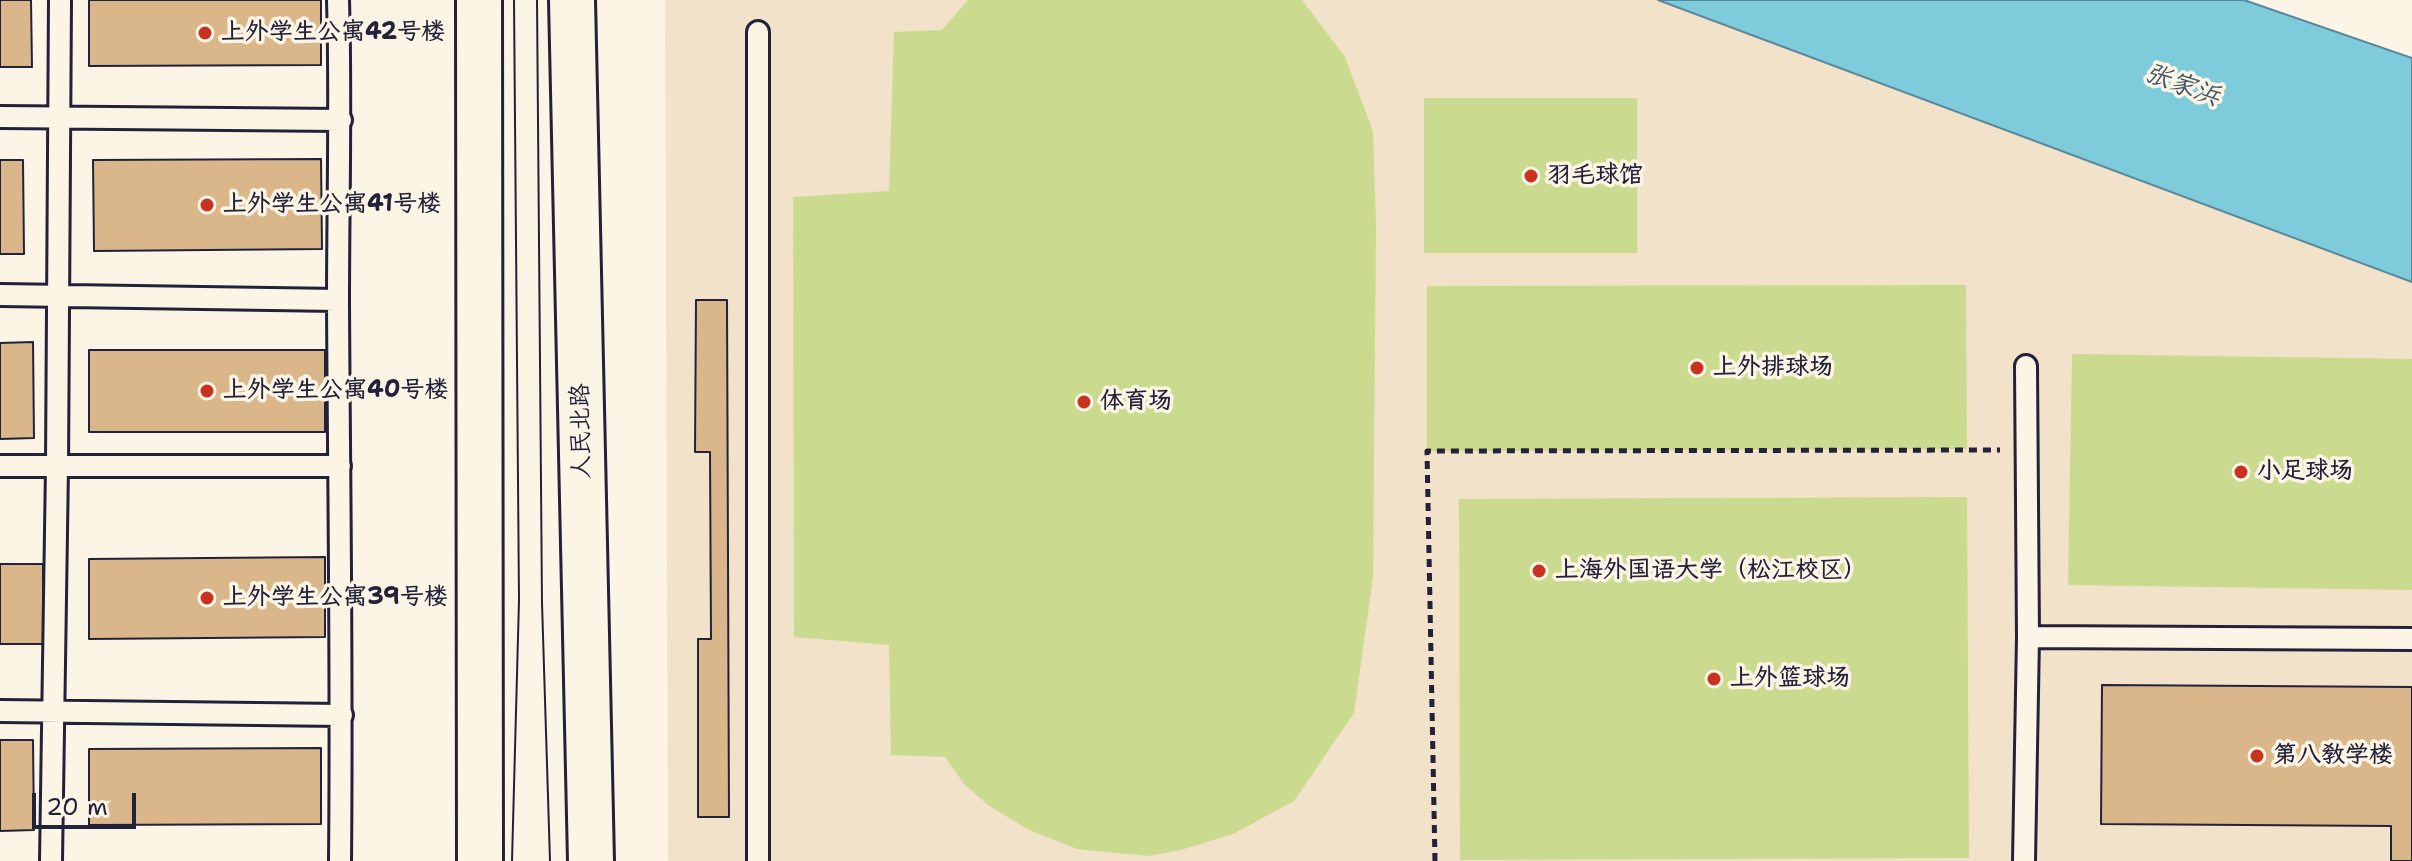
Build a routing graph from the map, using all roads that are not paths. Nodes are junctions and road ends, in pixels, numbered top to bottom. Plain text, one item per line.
1 (60, 0) edge
2 (338, 0) edge
3 (479, 0) edge
4 (572, 0) edge
5 (758, 32) dead end
6 (0, 117) edge
7 (60, 117) junction
8 (341, 120) junction
9 (0, 295) edge
10 (59, 296) junction
11 (338, 300) junction
12 (2026, 366) dead end
13 (0, 466) edge
14 (57, 466) junction
15 (340, 466) junction
16 (2028, 637) junction
17 (2412, 639) edge
18 (0, 711) edge
19 (54, 711) junction
20 (342, 715) junction
21 (51, 861) edge
22 (340, 861) edge
23 (480, 861) edge
24 (591, 861) edge
25 (758, 861) edge
26 (2024, 861) edge

1 - 7 lane
2 - 8 lane
3 - 23 main road
4 - 24 main road, 人民北路
5 - 25 lane
6 - 7 lane
7 - 8 lane
7 - 10 lane
8 - 11 lane
9 - 10 lane
10 - 11 lane
10 - 14 lane
11 - 15 lane
12 - 16 lane
13 - 14 lane
14 - 15 lane
14 - 19 lane
15 - 20 lane
16 - 17 lane
16 - 26 lane
18 - 19 lane
19 - 20 lane
19 - 21 lane
20 - 22 lane

